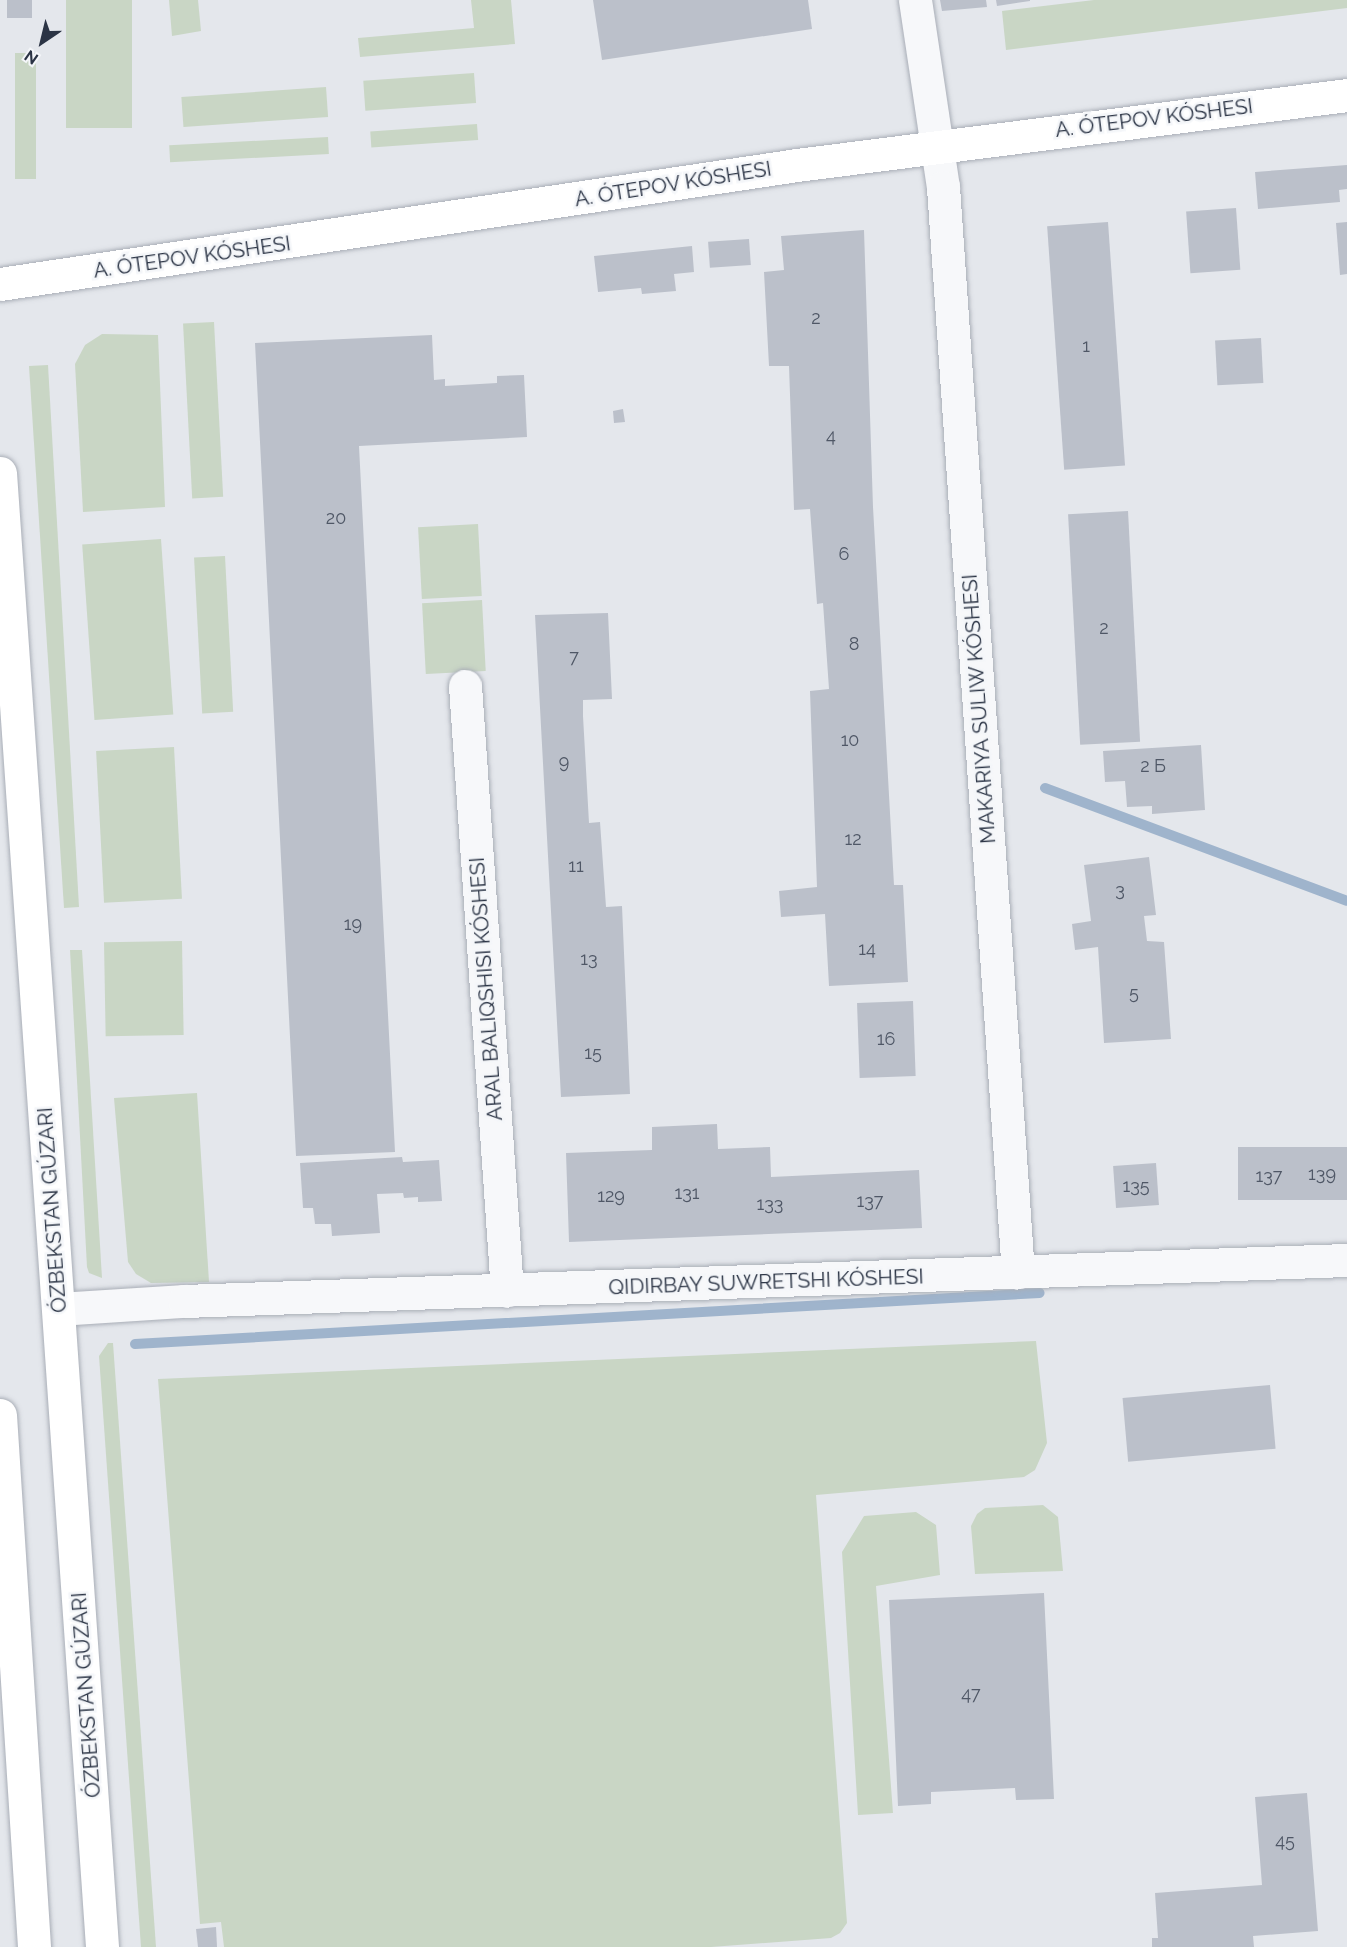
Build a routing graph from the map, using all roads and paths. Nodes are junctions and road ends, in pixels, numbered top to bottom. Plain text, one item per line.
1 (915, 0) edge
2 (1347, 95) edge
3 (939, 145) junction
4 (0, 284) edge
5 (0, 473) edge
6 (465, 686) dead end
7 (1347, 1260) edge
8 (1018, 1272) junction
9 (507, 1291) junction
10 (59, 1309) junction
11 (0, 1414) edge
12 (34, 1947) edge
13 (102, 1947) edge

1 - 3 street
2 - 3 main road, A. ÓTEPOV KÓSHESI
3 - 4 main road, A. ÓTEPOV KÓSHESI
3 - 8 street
5 - 10 main road
6 - 9 street
7 - 8 street
8 - 9 street
9 - 10 street
10 - 13 main road
11 - 12 main road

